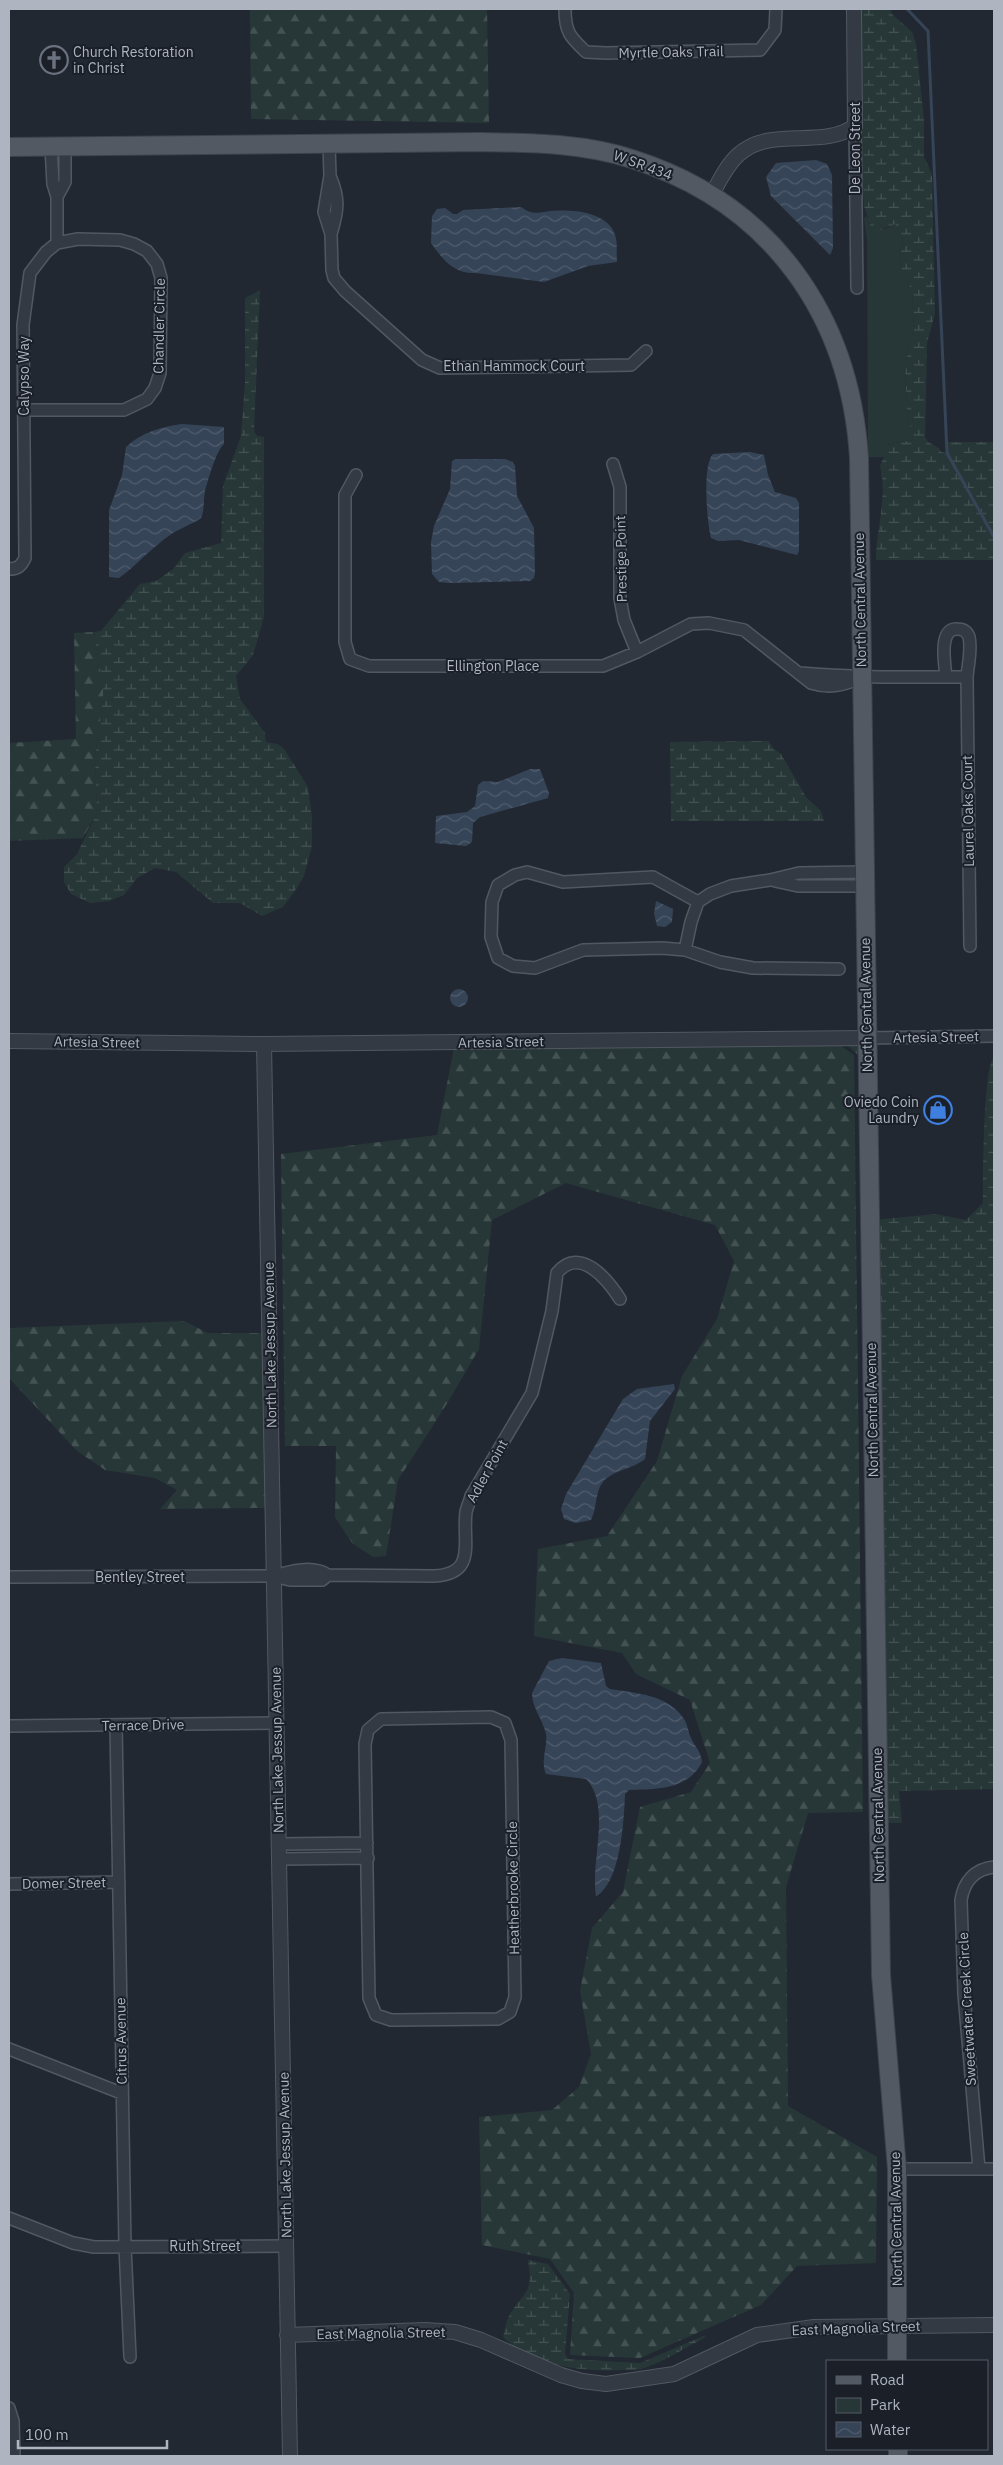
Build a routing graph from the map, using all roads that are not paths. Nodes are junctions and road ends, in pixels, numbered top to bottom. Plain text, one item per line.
1 (565, 9) edge
2 (776, 9) edge
3 (854, 9) edge
4 (855, 126) junction
5 (329, 144) junction
6 (58, 146) junction
7 (9, 147) edge
8 (711, 196) junction
9 (57, 243) junction
10 (857, 288) dead end
11 (646, 352) dead end
12 (24, 410) junction
13 (859, 458) joint
14 (612, 464) dead end
15 (356, 475) dead end
16 (9, 569) edge
17 (637, 652) junction
18 (946, 677) junction
19 (967, 677) junction
20 (861, 678) junction
21 (864, 879) junction
22 (698, 902) junction
23 (970, 946) dead end
24 (685, 950) junction
25 (839, 969) dead end
26 (994, 1036) edge
27 (867, 1038) junction
28 (9, 1041) edge
29 (264, 1044) junction
30 (620, 1299) dead end
31 (272, 1576) junction
32 (9, 1578) edge
33 (277, 1723) junction
34 (116, 1725) junction
35 (9, 1726) edge
36 (327, 1843) junction
37 (367, 1843) junction
38 (279, 1844) junction
39 (328, 1858) junction
40 (368, 1858) junction
41 (280, 1859) junction
42 (994, 1867) edge
43 (119, 1882) junction
44 (9, 1884) edge
45 (9, 2049) edge
46 (121, 2093) junction
47 (979, 2169) junction
48 (994, 2169) edge
49 (897, 2170) junction
50 (9, 2218) edge
51 (124, 2246) junction
52 (286, 2246) junction
53 (897, 2325) junction
54 (994, 2325) edge
55 (287, 2335) junction
56 (130, 2357) dead end
57 (897, 2360) edge
58 (9, 2408) edge
59 (14, 2456) edge
60 (290, 2456) edge

1 - 2 street, Myrtle Oaks Trail
3 - 4 street, De Leon Street
4 - 8 street
4 - 10 street, De Leon Street
5 - 6 main road, W SR 434
5 - 8 main road, W SR 434
5 - 11 street, Ethan Hammock Court
6 - 7 main road, W SR 434
6 - 9 street
8 - 13 main road, W SR 434
9 - 12 street, Calypso Way
9 - 12 street, Chandler Circle
12 - 16 street, Calypso Way
13 - 20 main road, North Central Avenue
14 - 17 street, Prestige Point
15 - 17 street, Ellington Place
17 - 20 street, Ellington Place
18 - 19 street
18 - 19 street, Laurel Oaks Court
18 - 20 street
19 - 23 street, Laurel Oaks Court
20 - 21 main road, North Central Avenue
21 - 22 street
21 - 27 main road, North Central Avenue
22 - 24 street
22 - 24 street
24 - 25 street
26 - 27 street, Artesia Street
27 - 29 street, Artesia Street
27 - 49 main road, North Central Avenue
28 - 29 street, Artesia Street
29 - 31 street, North Lake Jessup Avenue
30 - 31 street, Adler Point
31 - 32 street, Bentley Street
31 - 33 street, North Lake Jessup Avenue
33 - 34 street, Terrace Drive
33 - 38 street, North Lake Jessup Avenue
34 - 35 street, Terrace Drive
34 - 43 street, Citrus Avenue
36 - 37 street
36 - 38 street
36 - 39 street
37 - 40 street, Heatherbrooke Circle
37 - 40 street, Heatherbrooke Circle
38 - 41 street, North Lake Jessup Avenue
39 - 40 street
39 - 41 street
41 - 52 street, North Lake Jessup Avenue
42 - 47 street, Sweetwater Creek Circle
43 - 44 street, Domer Street
43 - 46 street, Citrus Avenue
45 - 46 street
46 - 51 street, Citrus Avenue
47 - 48 street
47 - 49 street
49 - 53 main road, North Central Avenue
50 - 51 street
51 - 52 street, Ruth Street
51 - 56 street, Citrus Avenue
52 - 55 street, North Lake Jessup Avenue
53 - 54 street, East Magnolia Street
53 - 55 street, East Magnolia Street
53 - 57 main road, North Central Avenue
55 - 60 street, North Lake Jessup Avenue
58 - 59 street

